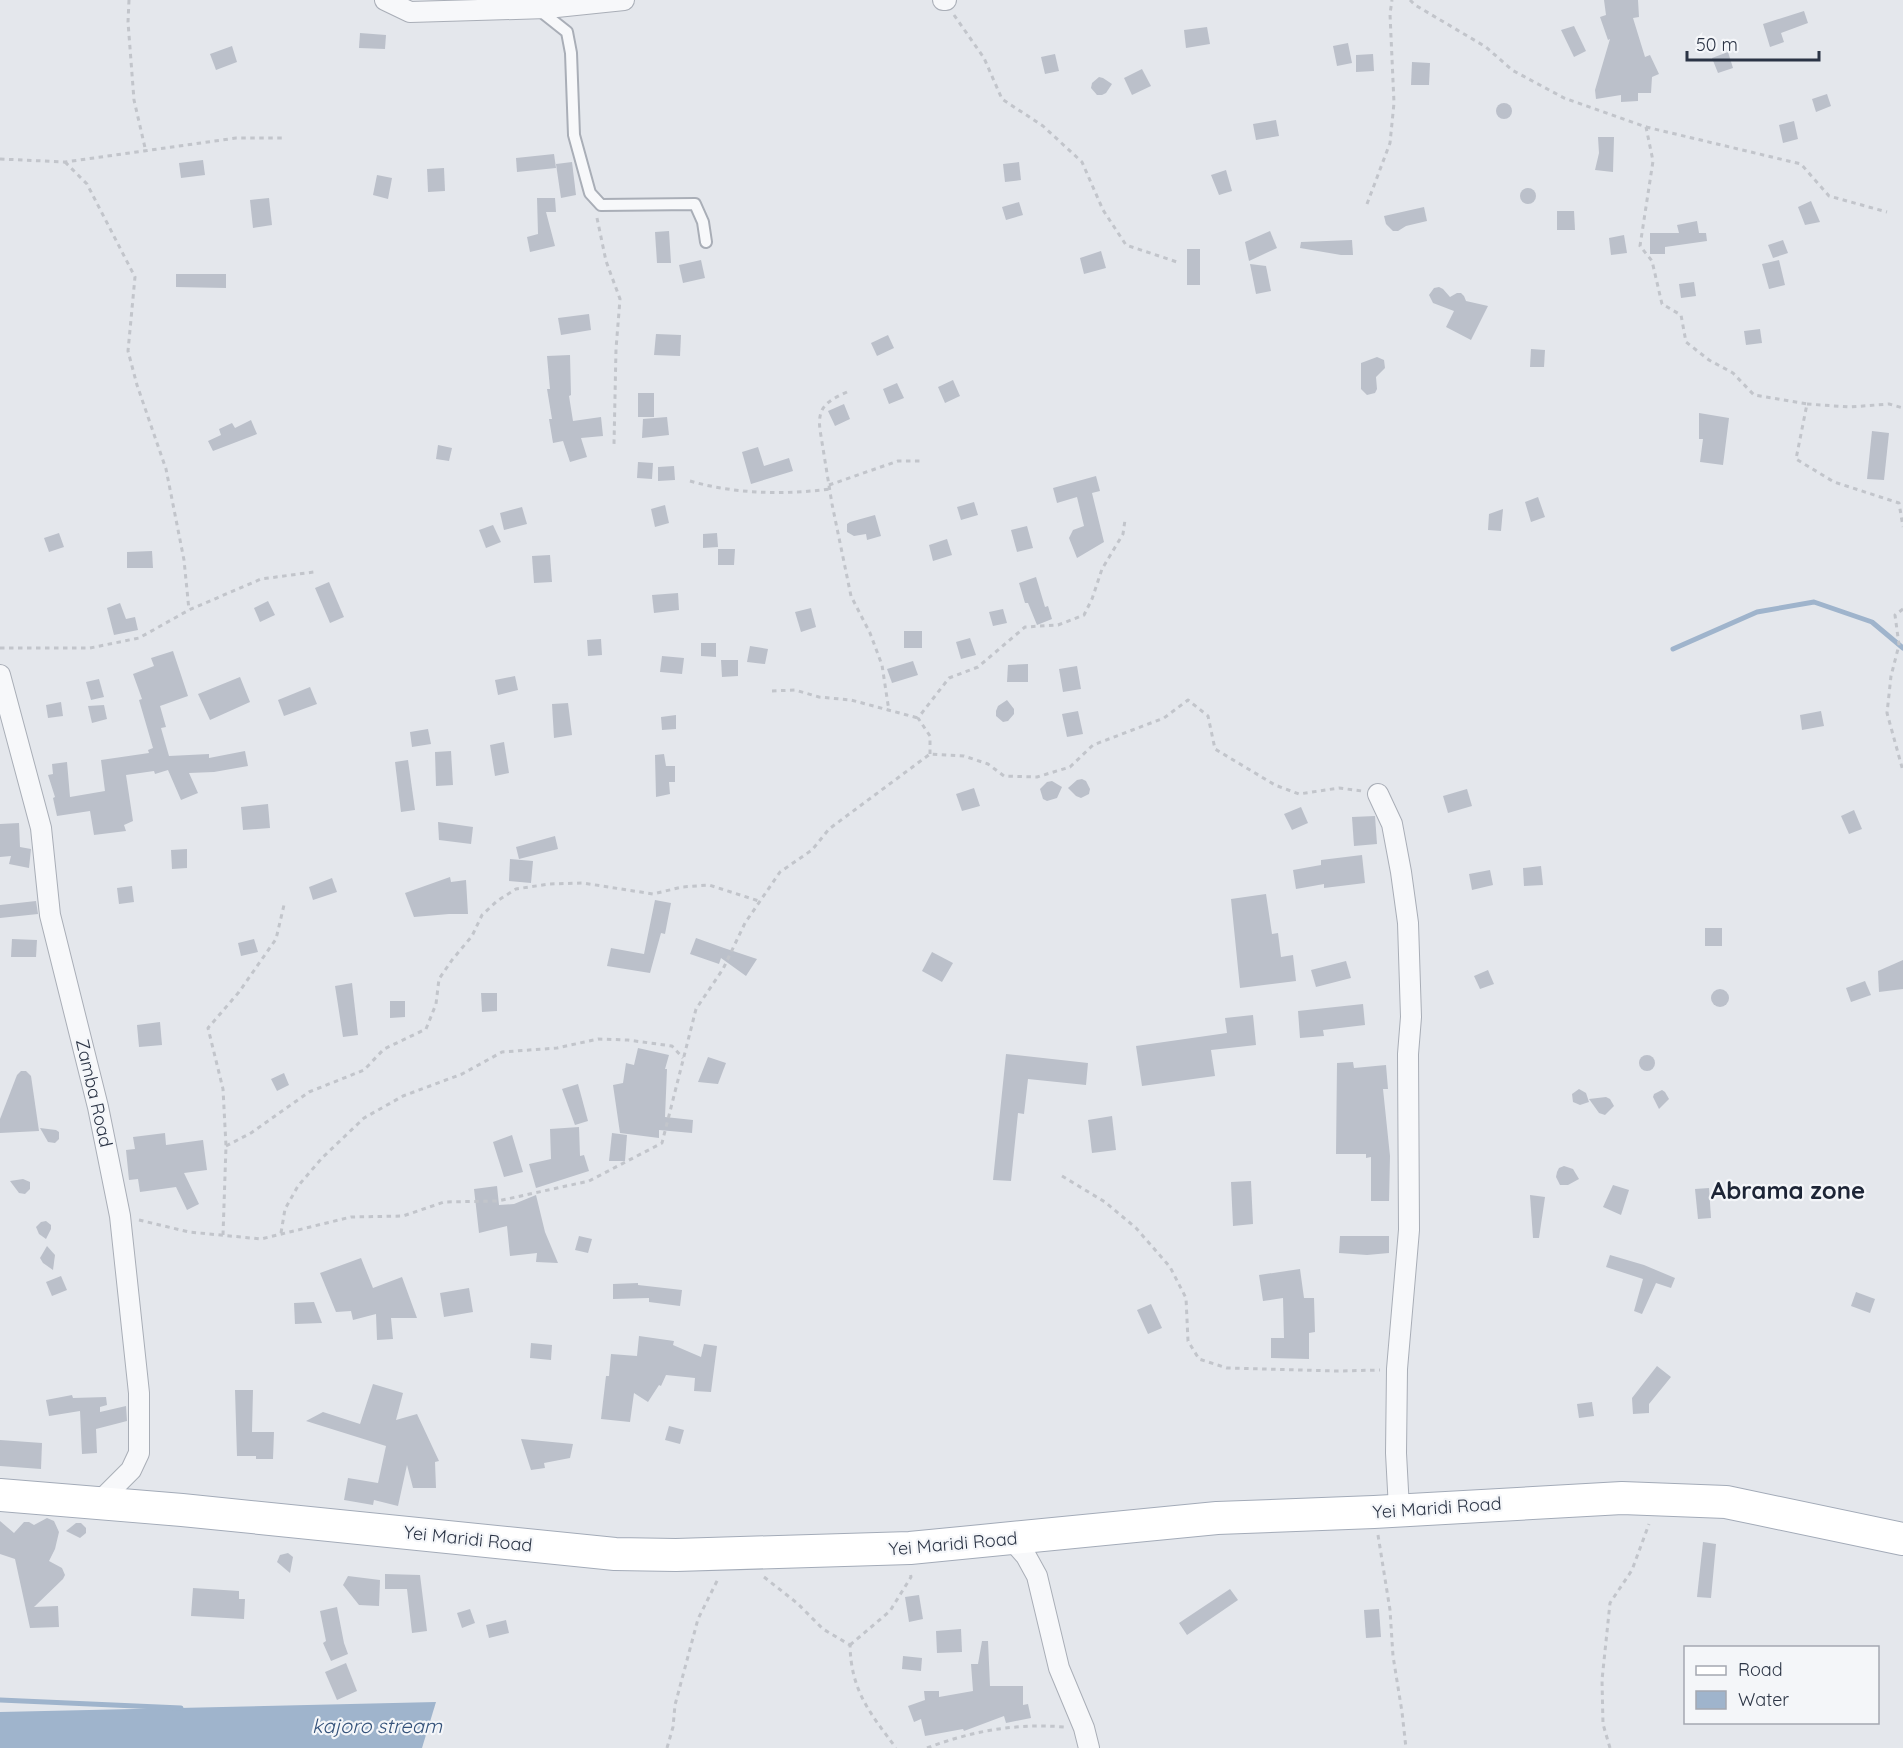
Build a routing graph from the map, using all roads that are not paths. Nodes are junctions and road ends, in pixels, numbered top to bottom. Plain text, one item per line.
1 (385, 0) edge
2 (624, 0) edge
3 (538, 9) junction
4 (706, 242) dead end
5 (0, 675) edge
6 (1378, 794) road end
7 (0, 1495) edge
8 (98, 1503) junction
9 (1386, 1511) junction
10 (1011, 1539) junction
11 (1903, 1539) edge
12 (1089, 1748) edge

1 - 3 street
2 - 3 street
3 - 4 lane
5 - 8 street, Zamba Road
6 - 9 street
7 - 8 main road, Yei Maridi Road
8 - 10 main road, Yei Maridi Road
9 - 10 main road, Yei Maridi Road
9 - 11 main road, Yei Maridi Road
10 - 12 street

